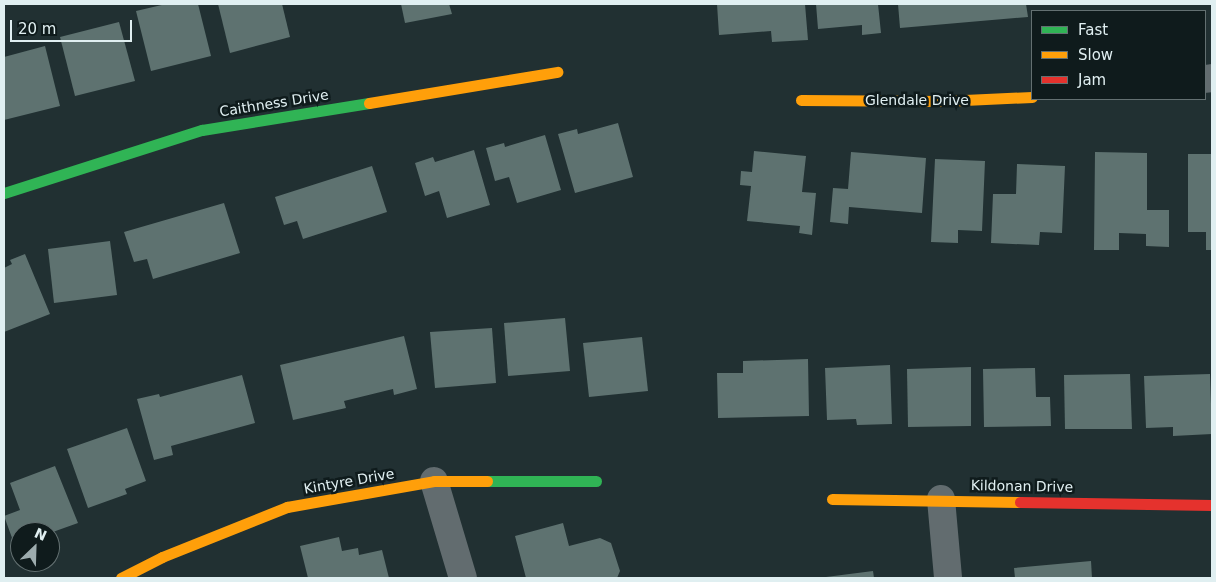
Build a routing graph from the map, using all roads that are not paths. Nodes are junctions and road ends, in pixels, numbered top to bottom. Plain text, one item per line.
1 (557, 72) dead end
2 (1031, 97) edge
3 (801, 100) dead end
4 (4, 193) edge
5 (434, 481) junction
6 (596, 481) dead end
7 (832, 498) dead end
8 (941, 499) junction
9 (1212, 505) edge
10 (121, 578) edge
11 (463, 578) edge
12 (948, 578) edge

1 - 4 street, Caithness Drive
2 - 3 street, Glendale Drive
5 - 6 street, Kintyre Drive
5 - 10 street, Kintyre Drive
5 - 11 street
7 - 8 street, Kildonan Drive
8 - 9 street, Kildonan Drive
8 - 12 street

